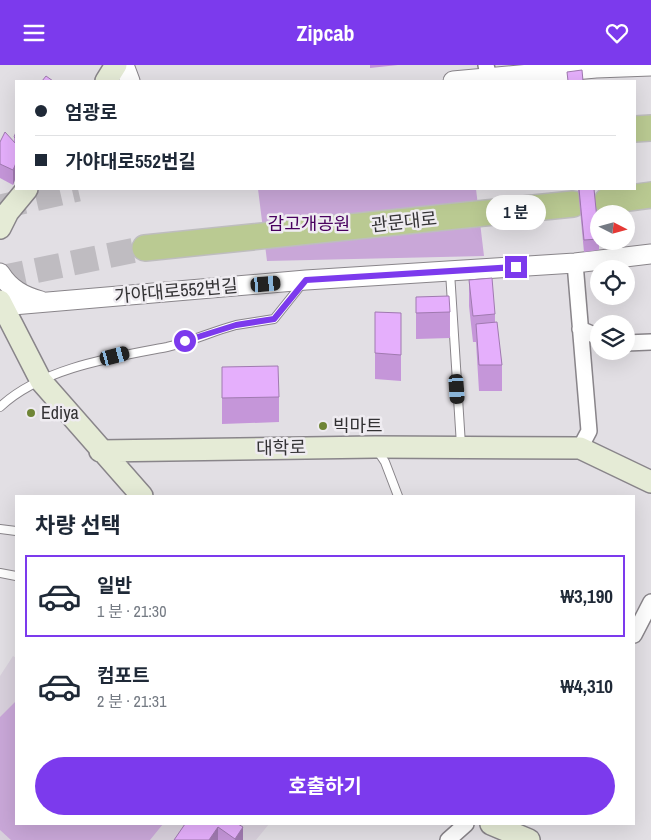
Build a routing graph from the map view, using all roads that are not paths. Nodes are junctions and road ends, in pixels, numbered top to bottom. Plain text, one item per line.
1 (116, 65) edge
2 (124, 65) edge
3 (596, 66) edge
4 (651, 66) edge
5 (556, 68) edge
6 (488, 71) edge
7 (107, 80) edge
8 (130, 80) edge
9 (456, 80) edge
10 (651, 128) edge
11 (636, 129) edge
12 (26, 190) edge
13 (651, 195) edge
14 (607, 201) dead end
15 (573, 204) dead end
16 (3, 219) edge
17 (146, 248) tunnel mouth
18 (651, 254) edge
19 (575, 263) junction
20 (450, 271) junction
21 (0, 273) edge
22 (306, 280) junction
23 (47, 302) junction
24 (0, 303) edge
25 (580, 329) junction
26 (590, 333) edge
27 (651, 342) edge
28 (635, 343) edge
29 (41, 381) junction
30 (0, 407) edge
31 (375, 447) junction
32 (461, 447) junction
33 (580, 448) junction
34 (100, 451) junction
35 (651, 483) edge
36 (140, 495) edge
37 (398, 495) edge
38 (0, 529) edge
39 (15, 531) edge
40 (0, 573) edge
41 (15, 576) edge
42 (651, 602) edge
43 (635, 633) edge
44 (465, 825) edge
45 (493, 825) edge
46 (448, 840) edge
47 (529, 840) edge

1 - 7 main road
2 - 8 street
3 - 4 street
3 - 5 street
5 - 6 street
6 - 9 street
10 - 11 highway
12 - 16 main road
13 - 14 highway
15 - 17 highway, 관문대로
18 - 19 street, 가야대로552번길
19 - 20 street, 가야대로552번길
19 - 25 street
20 - 22 street, 가야대로552번길
20 - 32 lane
21 - 23 street
22 - 23 street, 가야대로552번길
22 - 29 lane
23 - 24 street, 가야대로552번길
24 - 29 main road
25 - 26 street
25 - 33 street
27 - 28 street
29 - 30 lane
29 - 34 main road
31 - 32 main road, 대학로
31 - 34 main road, 대학로
31 - 37 lane
32 - 33 main road, 대학로
33 - 35 main road, 대학로
34 - 36 main road
38 - 39 lane
40 - 41 lane
42 - 43 street
44 - 46 street
45 - 47 main road

